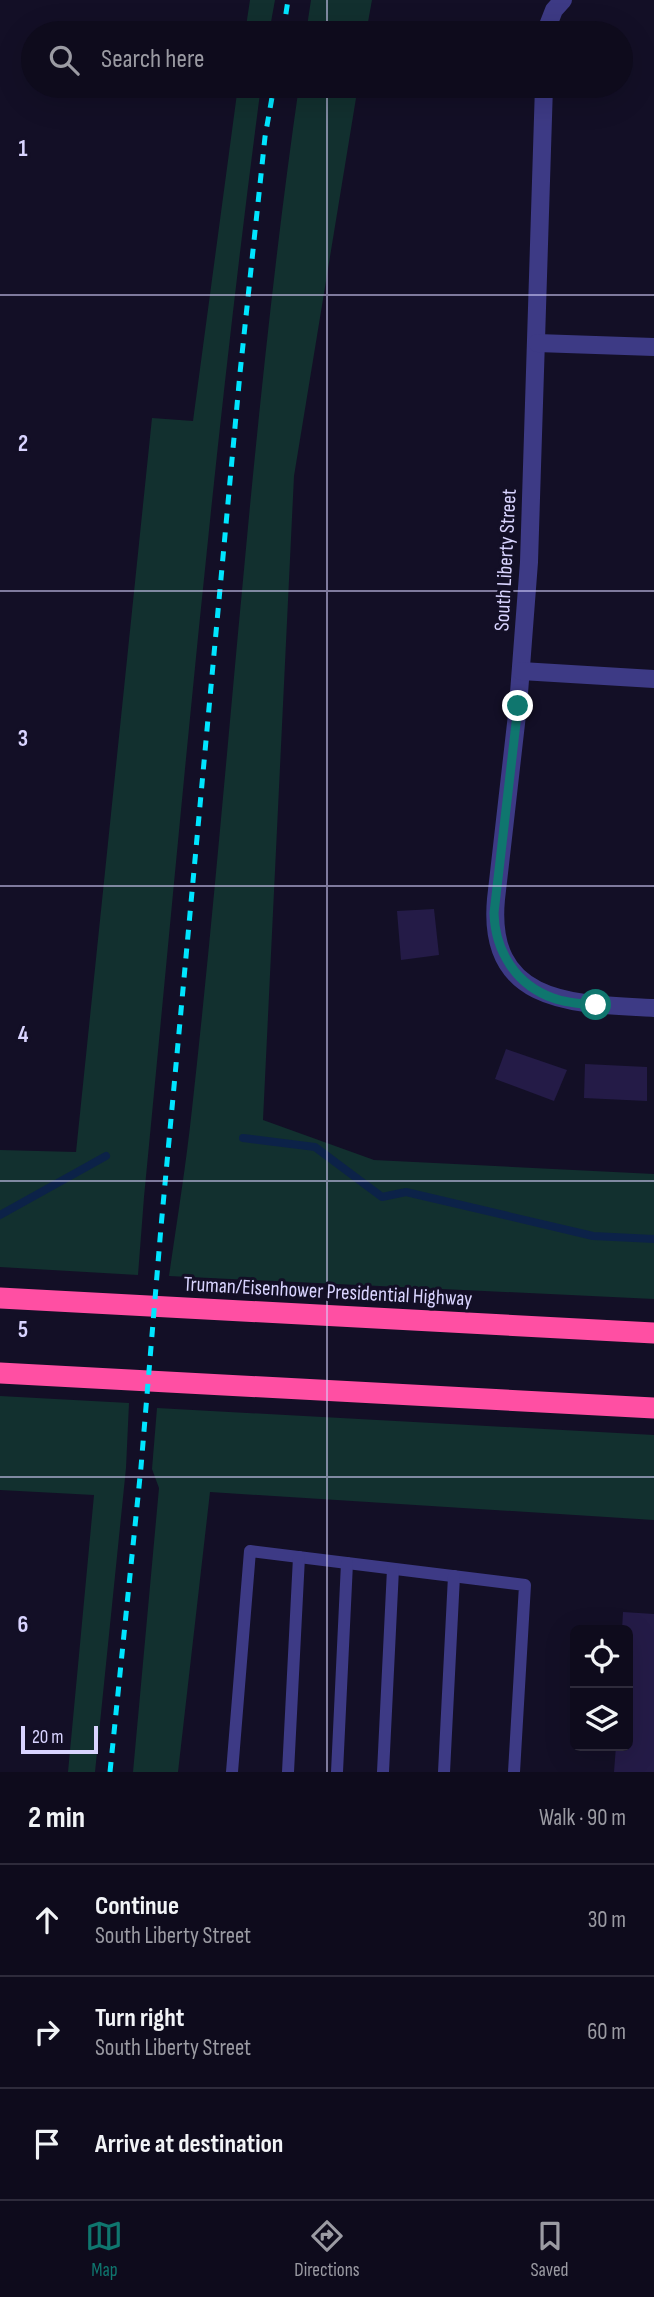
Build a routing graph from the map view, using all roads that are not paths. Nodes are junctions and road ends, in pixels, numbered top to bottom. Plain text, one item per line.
1 (562, 1) edge
2 (548, 21) edge
3 (544, 98) edge
4 (537, 343) junction
5 (654, 347) edge
6 (521, 671) junction
7 (654, 679) edge
8 (654, 1008) edge
9 (0, 1298) edge
10 (654, 1333) edge
11 (0, 1374) edge
12 (654, 1408) edge
13 (299, 1558) junction
14 (347, 1563) junction
15 (393, 1569) junction
16 (454, 1576) junction
17 (232, 1772) edge
18 (288, 1772) edge
19 (337, 1772) edge
20 (383, 1772) edge
21 (444, 1772) edge
22 (514, 1772) edge

1 - 2 street
3 - 4 street, South Liberty Street
4 - 5 street
4 - 6 street, South Liberty Street
6 - 7 street
6 - 8 street, South Liberty Street
9 - 10 highway, Truman/Eisenhower Presidential Highway
11 - 12 highway
13 - 14 lane
13 - 17 lane
13 - 18 lane
14 - 15 lane
14 - 19 lane
15 - 16 lane
15 - 20 lane
16 - 21 lane
16 - 22 lane

